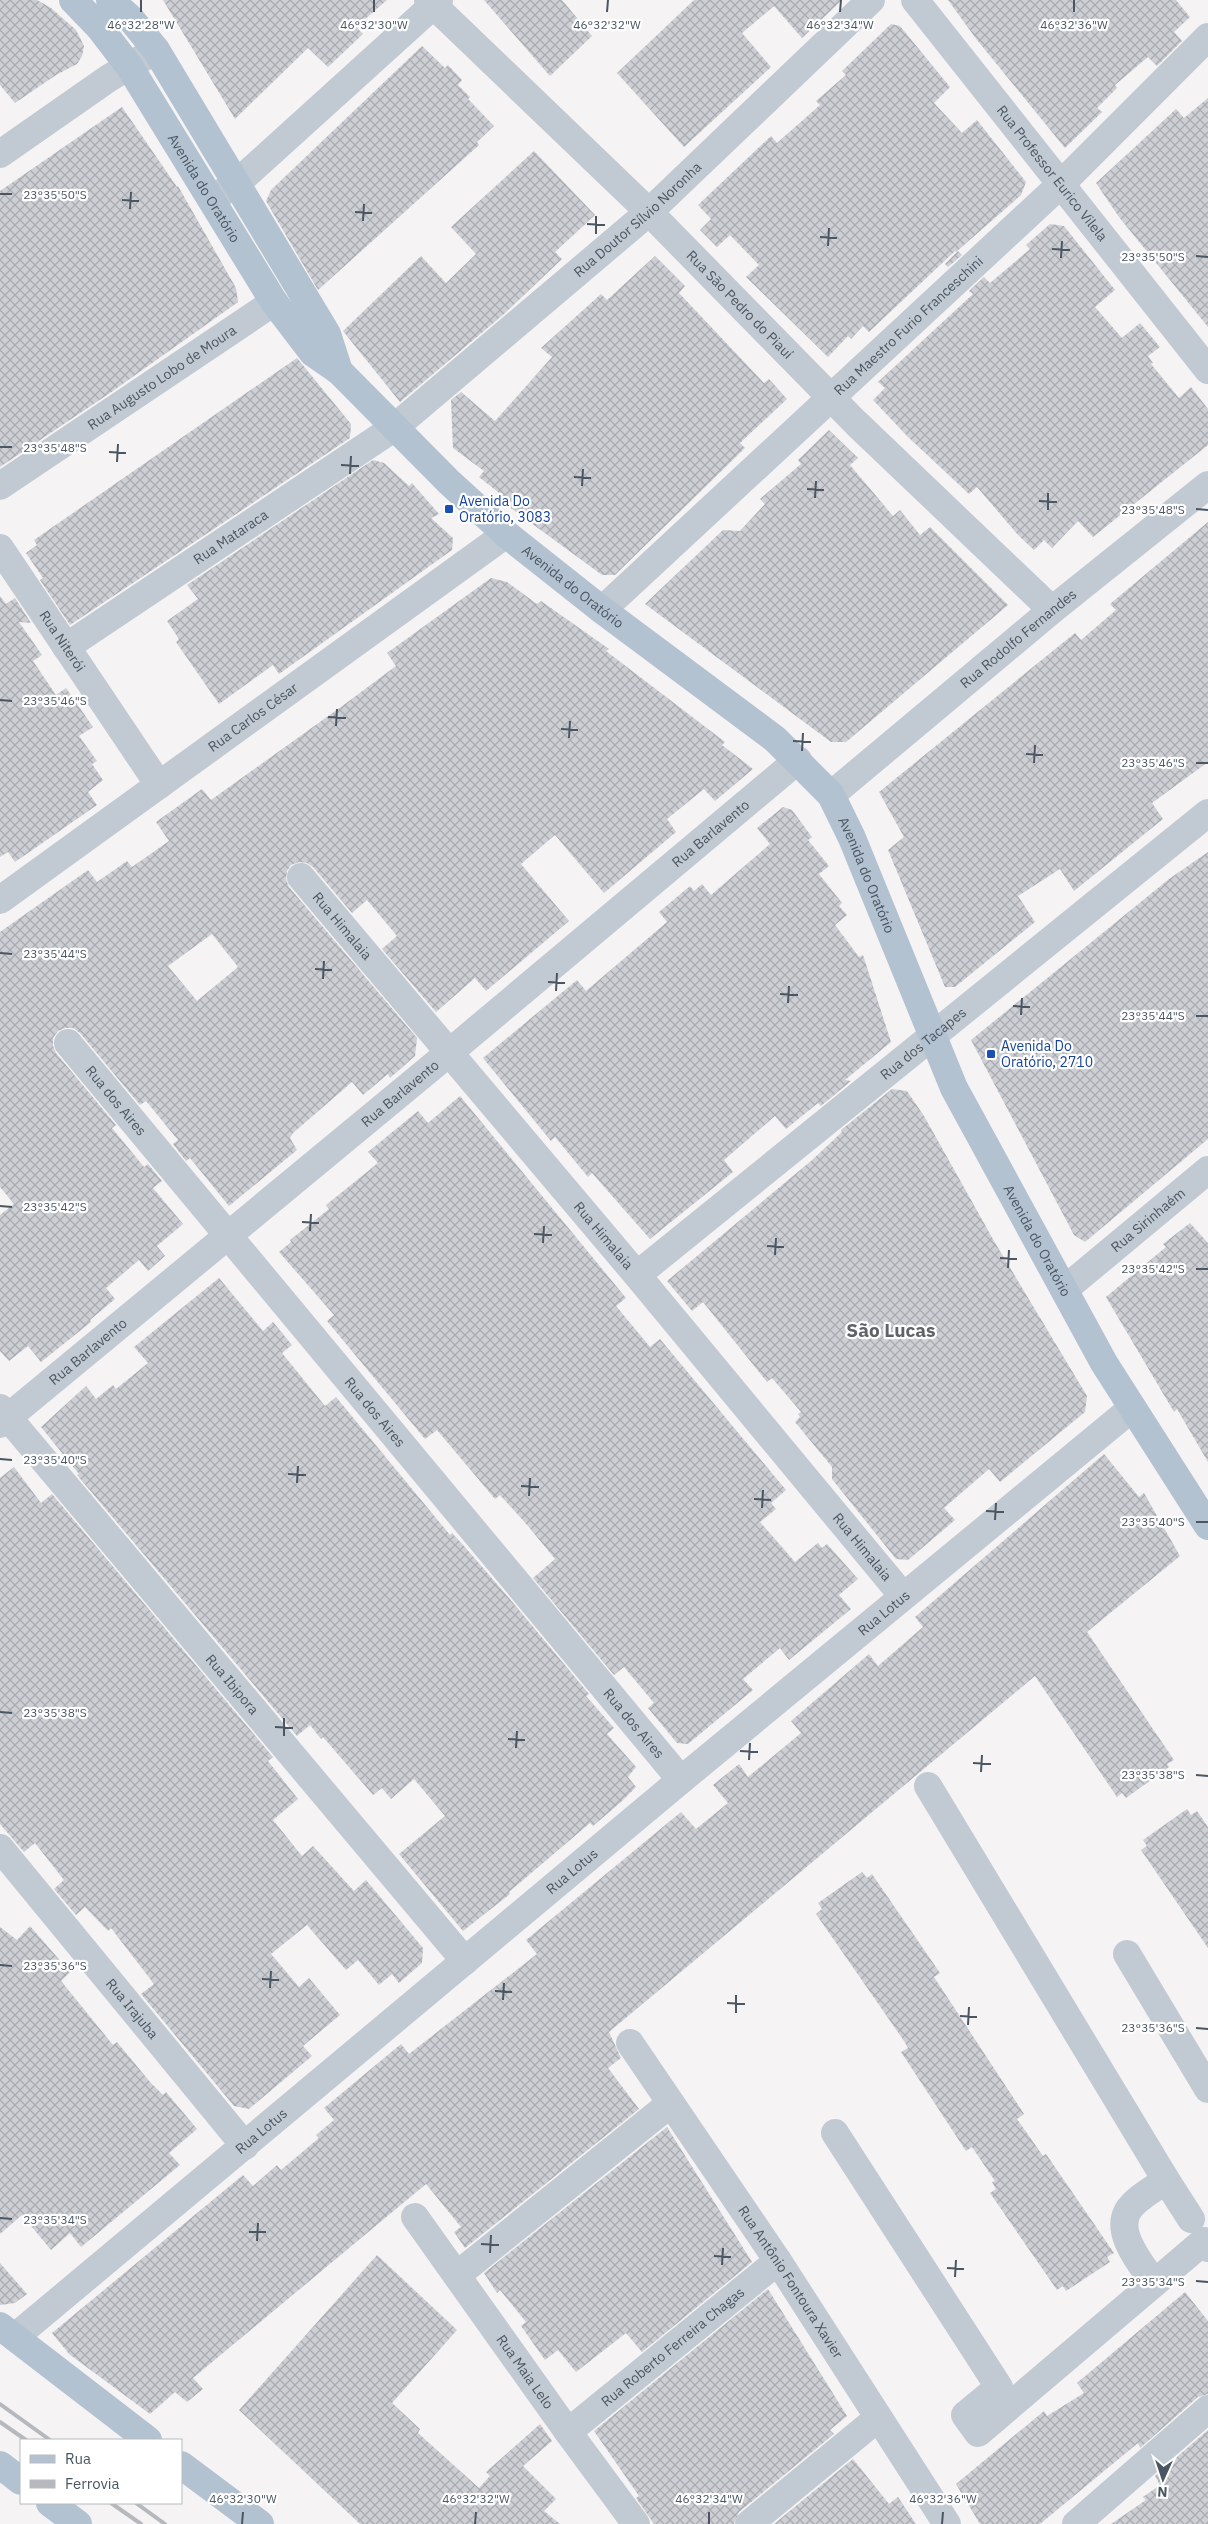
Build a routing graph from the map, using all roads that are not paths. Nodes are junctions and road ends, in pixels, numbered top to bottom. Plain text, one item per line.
1 (73, 0) edge
2 (110, 0) edge
3 (871, 0) edge
4 (915, 0) edge
5 (434, 2) edge
6 (1208, 37) edge
7 (156, 50) junction
8 (129, 66) junction
9 (0, 154) edge
10 (236, 183) junction
11 (1060, 185) junction
12 (212, 199) junction
13 (650, 212) junction
14 (274, 302) junction
15 (1208, 370) edge
16 (339, 371) junction
17 (830, 397) junction
18 (395, 427) junction
19 (1208, 484) edge
20 (0, 486) edge
21 (506, 534) junction
22 (4, 564) edge
23 (602, 610) junction
24 (1052, 610) junction
25 (66, 647) junction
26 (798, 760) junction
27 (159, 785) junction
28 (831, 795) junction
29 (1208, 813) edge
30 (301, 877) dead end
31 (0, 900) edge
32 (932, 1037) junction
33 (68, 1043) dead end
34 (450, 1052) junction
35 (1208, 1170) edge
36 (228, 1236) junction
37 (637, 1275) junction
38 (1064, 1289) junction
39 (1131, 1409) junction
40 (3, 1416) edge
41 (1208, 1526) edge
42 (903, 1596) junction
43 (682, 1780) junction
44 (928, 1786) dead end
45 (0, 1848) edge
46 (1127, 1954) dead end
47 (465, 1961) junction
48 (630, 2043) dead end
49 (1208, 2089) edge
50 (670, 2104) junction
51 (835, 2133) dead end
52 (244, 2146) junction
53 (1166, 2180) junction
54 (415, 2217) dead end
55 (1191, 2219) dead end
56 (1208, 2248) edge
57 (778, 2261) junction
58 (456, 2275) junction
59 (1154, 2284) junction
60 (8, 2331) edge
61 (1208, 2409) edge
62 (878, 2418) junction
63 (568, 2432) junction
64 (147, 2439) edge
65 (0, 2465) edge
66 (182, 2466) edge
67 (20, 2480) edge
68 (51, 2504) edge
69 (78, 2524) edge
70 (260, 2524) edge
71 (636, 2524) edge
72 (749, 2524) edge
73 (947, 2524) edge
74 (1076, 2524) edge

1 - 8 main road, Avenida do Oratório
2 - 7 main road, Avenida do Oratório
3 - 13 street, Rua Doutor Sílvio Noronha
4 - 11 street, Rua Professor Eurico Vilela
5 - 10 street
5 - 13 street, Rua São Pedro do Piauí
6 - 11 street, Rua Maestro Furio Franceschini
7 - 8 street
7 - 10 main road, Avenida do Oratório
8 - 9 street
8 - 12 main road, Avenida do Oratório
10 - 12 street
10 - 16 main road, Avenida do Oratório
11 - 15 street, Rua Professor Eurico Vilela
11 - 17 street, Rua Maestro Furio Franceschini
12 - 14 main road, Avenida do Oratório
13 - 17 street, Rua São Pedro do Piauí
13 - 18 street, Rua Doutor Sílvio Noronha
14 - 16 main road, Avenida do Oratório
14 - 20 street, Rua Augusto Lobo de Moura
16 - 18 main road, Avenida do Oratório
17 - 23 street, Rua Maestro Furio Franceschini
17 - 24 street, Rua São Pedro do Piauí
18 - 21 main road, Avenida do Oratório
18 - 25 street, Rua Mataraca
19 - 24 street, Rua Rodolfo Fernandes
21 - 23 main road, Avenida do Oratório
21 - 27 street, Rua Carlos César
22 - 25 street, Rua Niterói
23 - 26 main road, Avenida do Oratório
24 - 28 street, Rua Rodolfo Fernandes
25 - 27 street, Rua Niterói
26 - 28 main road, Avenida do Oratório
26 - 34 street, Rua Barlavento
27 - 31 street, Rua Carlos César
28 - 32 main road, Avenida do Oratório
29 - 32 street, Rua dos Tacapes
30 - 34 street, Rua Himalaia
32 - 37 street, Rua dos Tacapes
32 - 38 main road, Avenida do Oratório
33 - 36 street, Rua dos Aires
34 - 36 street, Rua Barlavento
34 - 37 street, Rua Himalaia
35 - 38 street, Rua Sirinhaém
36 - 40 street, Rua Barlavento
36 - 43 street, Rua dos Aires
37 - 42 street, Rua Himalaia
38 - 39 main road, Avenida do Oratório
39 - 41 main road, Avenida do Oratório
39 - 42 street, Rua Lotus
40 - 47 street, Rua Ibipora
42 - 43 street, Rua Lotus
43 - 47 street, Rua Lotus
44 - 53 street
45 - 52 street, Rua Irajuba
46 - 49 street
47 - 52 street, Rua Lotus
48 - 50 street, Rua Antônio Fontoura Xavier
50 - 57 street, Rua Antônio Fontoura Xavier
50 - 58 street
51 - 59 street
52 - 60 street, Rua Lotus
53 - 55 street
53 - 59 street
54 - 58 street, Rua Maia Lelo
56 - 59 street
57 - 62 street, Rua Antônio Fontoura Xavier
57 - 63 street, Rua Roberto Ferreira Chagas
58 - 63 street, Rua Maia Lelo
60 - 64 main road
61 - 74 street
62 - 72 street
62 - 73 street, Rua Antônio Fontoura Xavier
63 - 71 street, Rua Maia Lelo
65 - 67 main road
66 - 70 main road
68 - 69 main road

